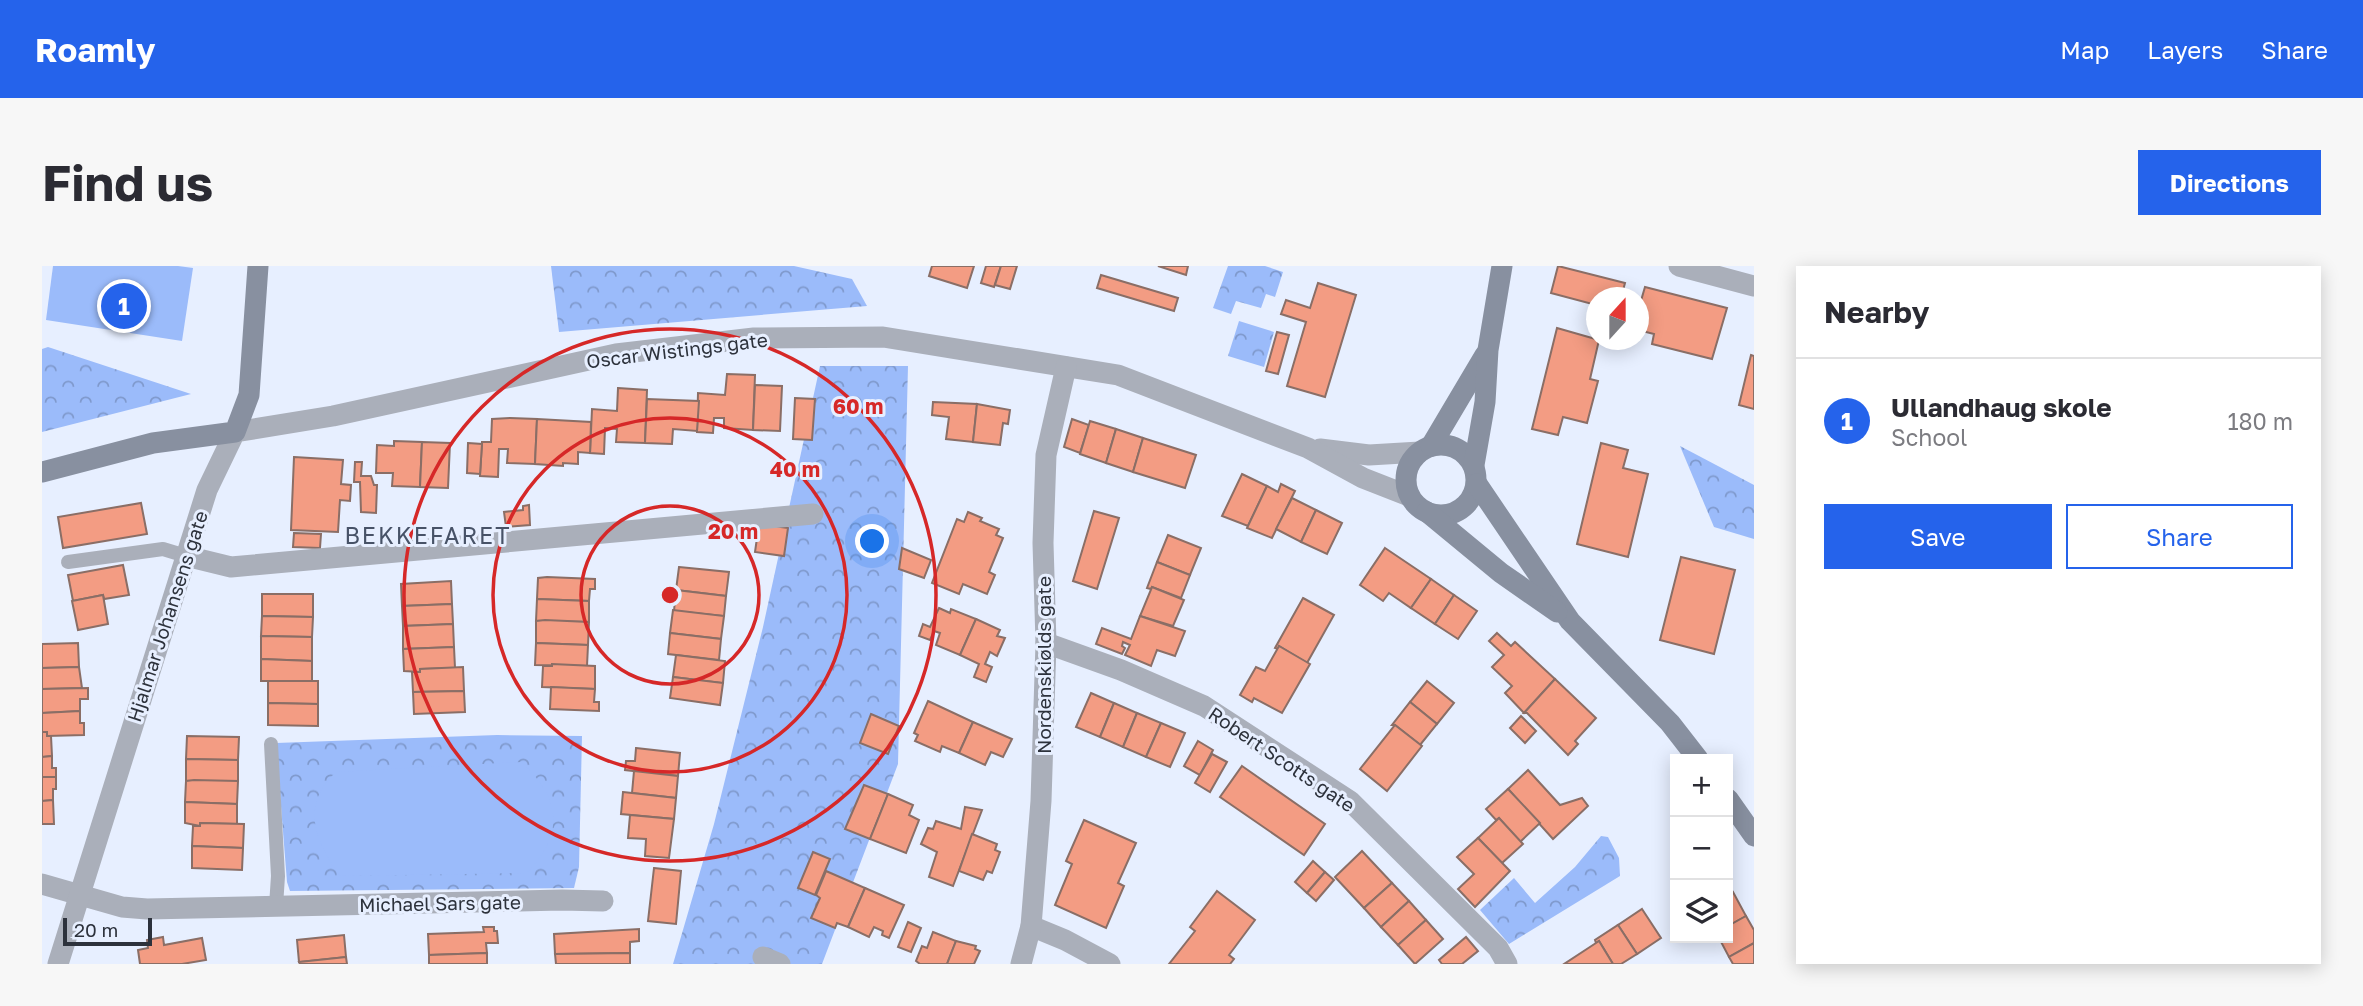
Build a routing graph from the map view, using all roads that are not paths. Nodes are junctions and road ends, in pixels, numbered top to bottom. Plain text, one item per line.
1 (258, 266) edge
2 (1502, 266) edge
3 (1679, 266) edge
4 (1754, 286) edge
5 (1488, 350) junction
6 (1066, 367) junction
7 (235, 432) junction
8 (1308, 447) junction
9 (1425, 449) junction
10 (42, 472) edge
11 (1475, 474) junction
12 (1409, 495) junction
13 (1427, 512) junction
14 (813, 514) dead end
15 (186, 556) junction
16 (68, 562) dead end
17 (1570, 621) junction
18 (1046, 643) junction
19 (271, 744) dead end
20 (1694, 754) edge
21 (1733, 806) edge
22 (1754, 836) edge
23 (42, 884) edge
24 (80, 895) junction
25 (603, 901) dead end
26 (276, 906) junction
27 (1031, 926) junction
28 (58, 964) edge
29 (1021, 964) edge
30 (1110, 964) edge
31 (1507, 964) edge

1 - 7 street, Hjalmar Johansens gate
2 - 5 street
3 - 4 street
5 - 9 street
5 - 11 street
6 - 7 street, Oscar Wistings gate
6 - 8 street, Oscar Wistings gate
6 - 18 street, Nordenskiølds gate
7 - 10 street, Oscar Wistings gate
7 - 15 street, Hjalmar Johansens gate
8 - 9 street, Oscar Wistings gate
8 - 12 street, Oscar Wistings gate
9 - 11 street
9 - 12 street
11 - 13 street
11 - 17 street
12 - 13 street
13 - 17 street
14 - 15 street
15 - 16 lane
15 - 24 street, Hjalmar Johansens gate
17 - 20 street
18 - 27 street, Nordenskiølds gate
18 - 31 street, Robert Scotts gate
19 - 26 lane
21 - 22 street
23 - 24 street, Michael Sars gate
24 - 26 street, Michael Sars gate
24 - 28 street, Hjalmar Johansens gate
25 - 26 street, Michael Sars gate
27 - 29 street, Nordenskiølds gate
27 - 30 street

